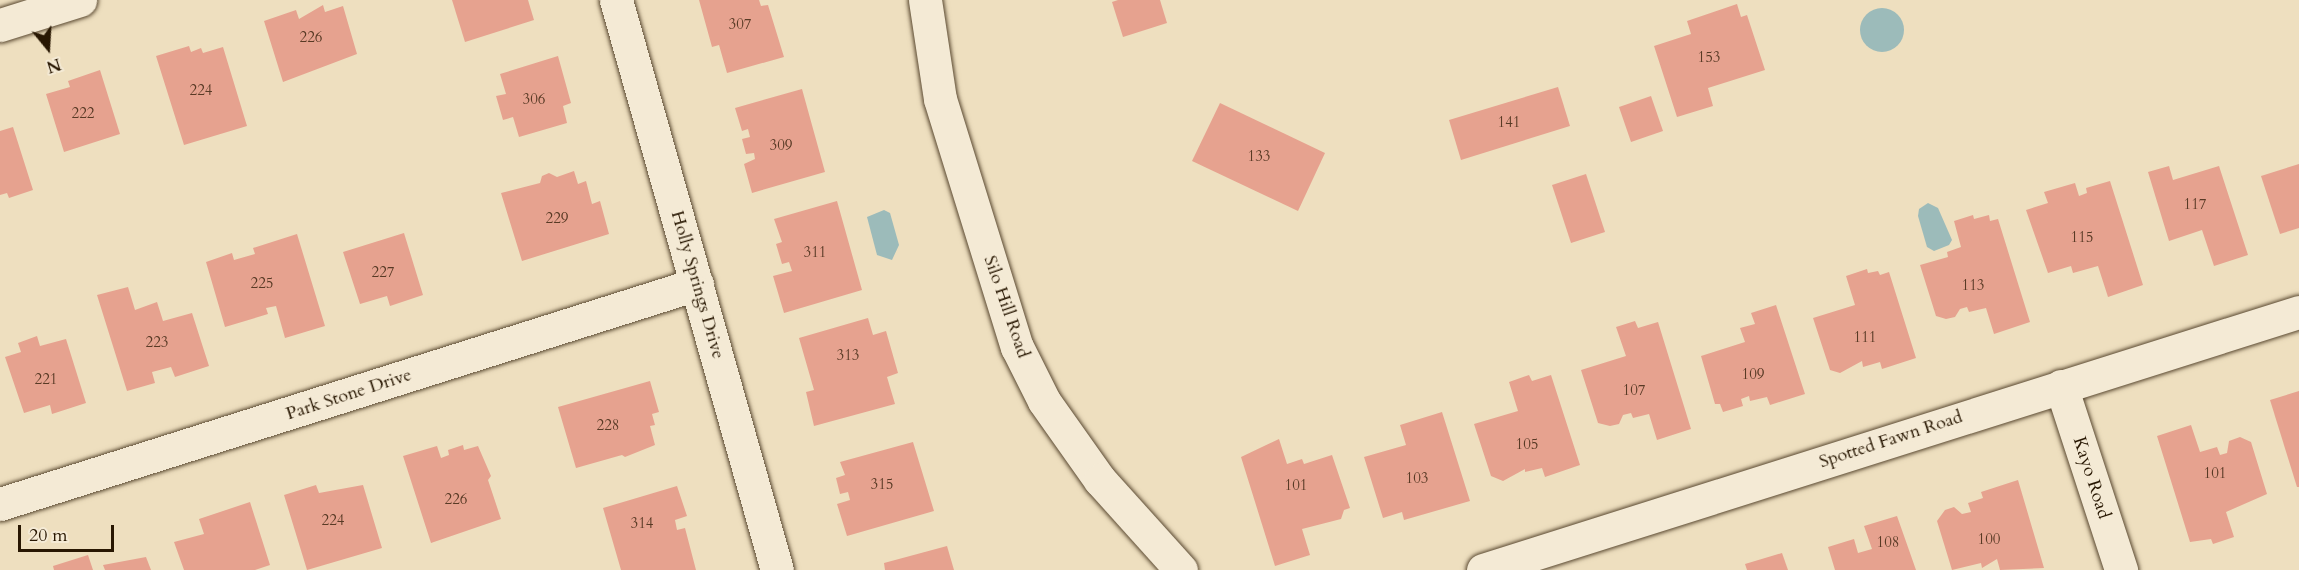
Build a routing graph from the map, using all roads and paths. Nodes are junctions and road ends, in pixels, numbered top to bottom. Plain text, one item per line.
1 (80, 0) edge
2 (616, 0) edge
3 (925, 0) edge
4 (0, 25) edge
5 (697, 284) junction
6 (2299, 312) edge
7 (2061, 386) junction
8 (0, 504) edge
9 (777, 570) edge
10 (1180, 570) edge
11 (1483, 570) edge
12 (2121, 570) edge

1 - 4 street
2 - 5 street, Holly Springs Drive
3 - 10 street, Silo Hill Road
5 - 8 street, Park Stone Drive
5 - 9 street, Holly Springs Drive
6 - 7 street, Spotted Fawn Road
7 - 11 street, Spotted Fawn Road
7 - 12 street, Kayo Road

